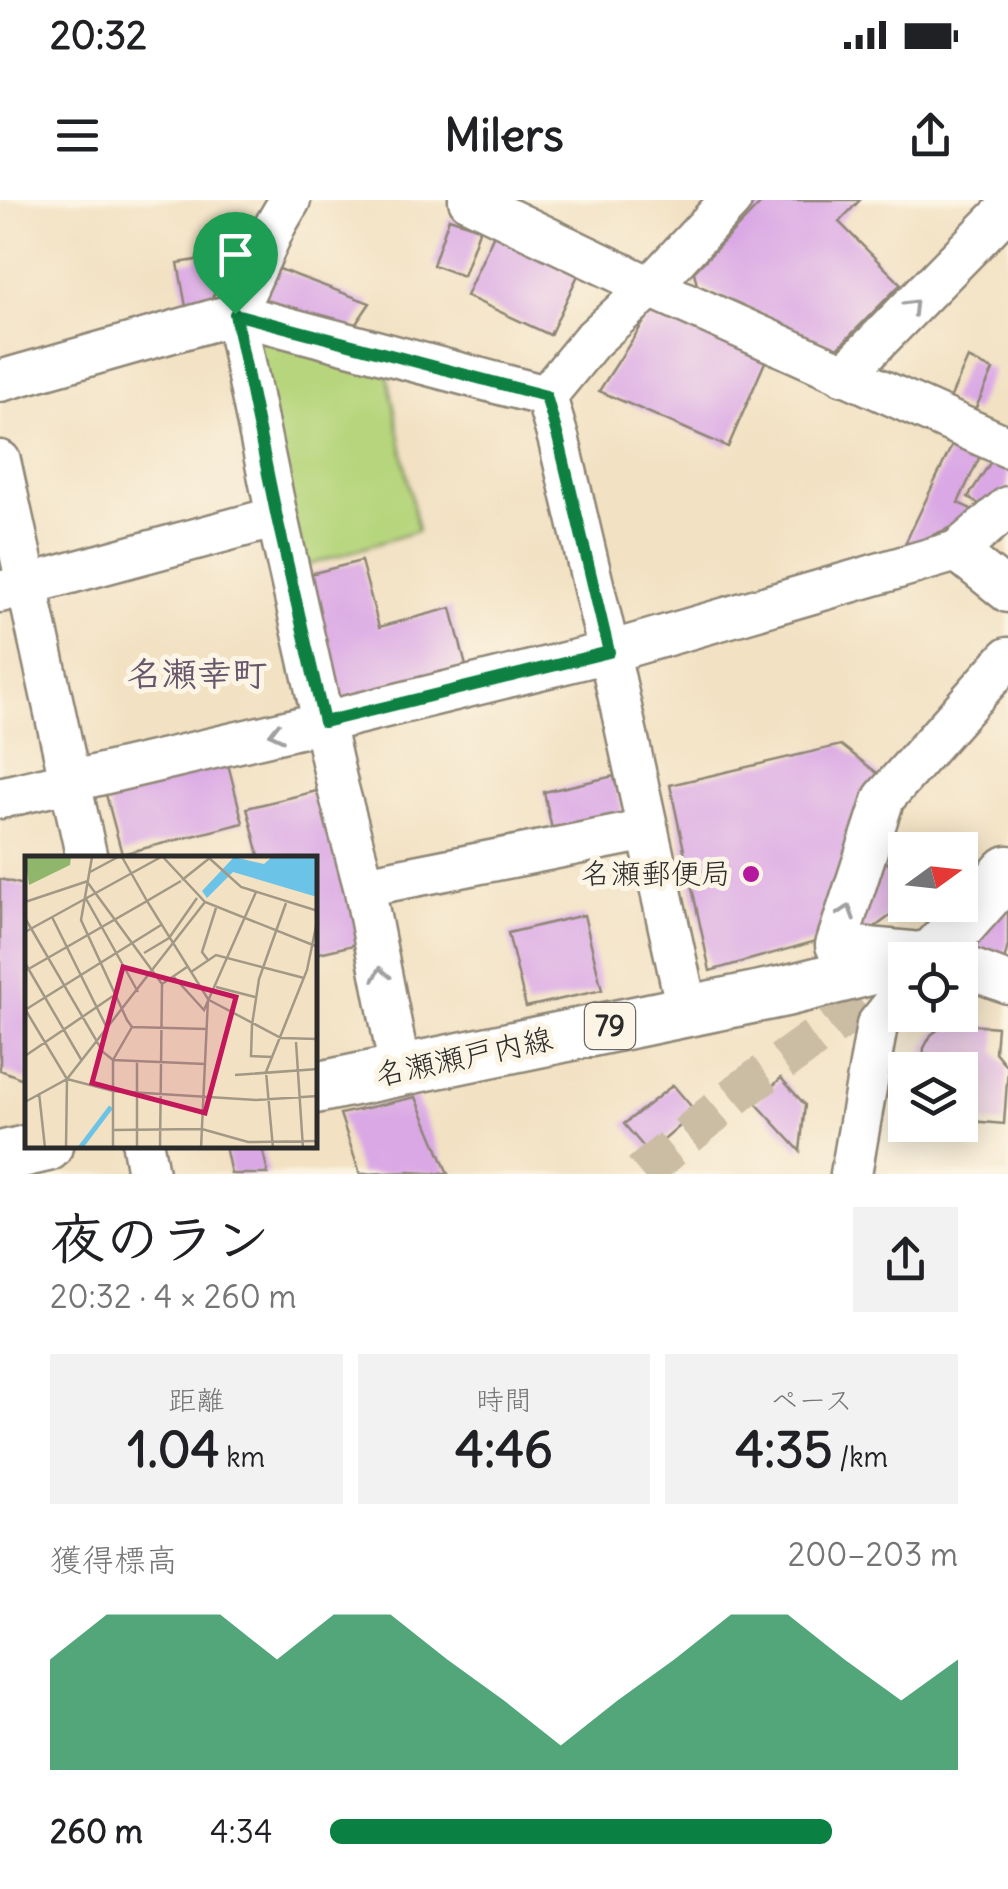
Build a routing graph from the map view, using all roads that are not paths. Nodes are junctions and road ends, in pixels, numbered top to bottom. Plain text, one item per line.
1 (290, 200) edge
2 (731, 200) edge
3 (478, 201) edge
4 (1008, 208) edge
5 (650, 287) junction
6 (235, 314) junction
7 (844, 375) junction
8 (0, 381) edge
9 (546, 396) junction
10 (1008, 447) edge
11 (0, 461) edge
12 (1008, 507) edge
13 (277, 518) junction
14 (957, 551) junction
15 (14, 588) edge
16 (1008, 592) edge
17 (609, 652) junction
18 (1008, 658) edge
19 (324, 722) junction
20 (71, 780) junction
21 (0, 798) edge
22 (648, 830) junction
23 (85, 856) edge
24 (1008, 871) edge
25 (364, 886) junction
26 (946, 942) edge
27 (888, 956) edge
28 (888, 971) edge
29 (978, 976) edge
30 (1008, 983) edge
31 (687, 1010) junction
32 (888, 1012) edge
33 (400, 1070) junction
34 (318, 1087) edge
35 (34, 1149) edge
36 (144, 1149) edge
37 (0, 1157) edge
38 (148, 1174) edge
39 (850, 1174) edge

1 - 6 street
2 - 5 street
3 - 5 street
7 -> 4 street
5 - 7 street
5 - 9 street
6 - 8 street
6 - 9 street
6 - 13 street
7 - 10 street
9 - 17 street
11 - 15 street
12 - 14 street
13 - 15 street
13 - 19 street
14 - 16 street
14 - 17 street
15 - 20 street
17 - 19 street
17 - 22 street
27 -> 18 street
19 -> 20 street
19 - 25 street
20 - 21 street
20 - 23 street
22 - 25 street
22 - 31 street
24 - 26 main road
33 -> 25 street
28 - 31 main road, 名瀬瀬戸内線 / 79
29 - 30 street
31 - 33 main road, 名瀬瀬戸内線 / 79
32 - 39 street
33 - 34 main road, 名瀬瀬戸内線 / 79
35 - 37 main road
36 - 38 street

